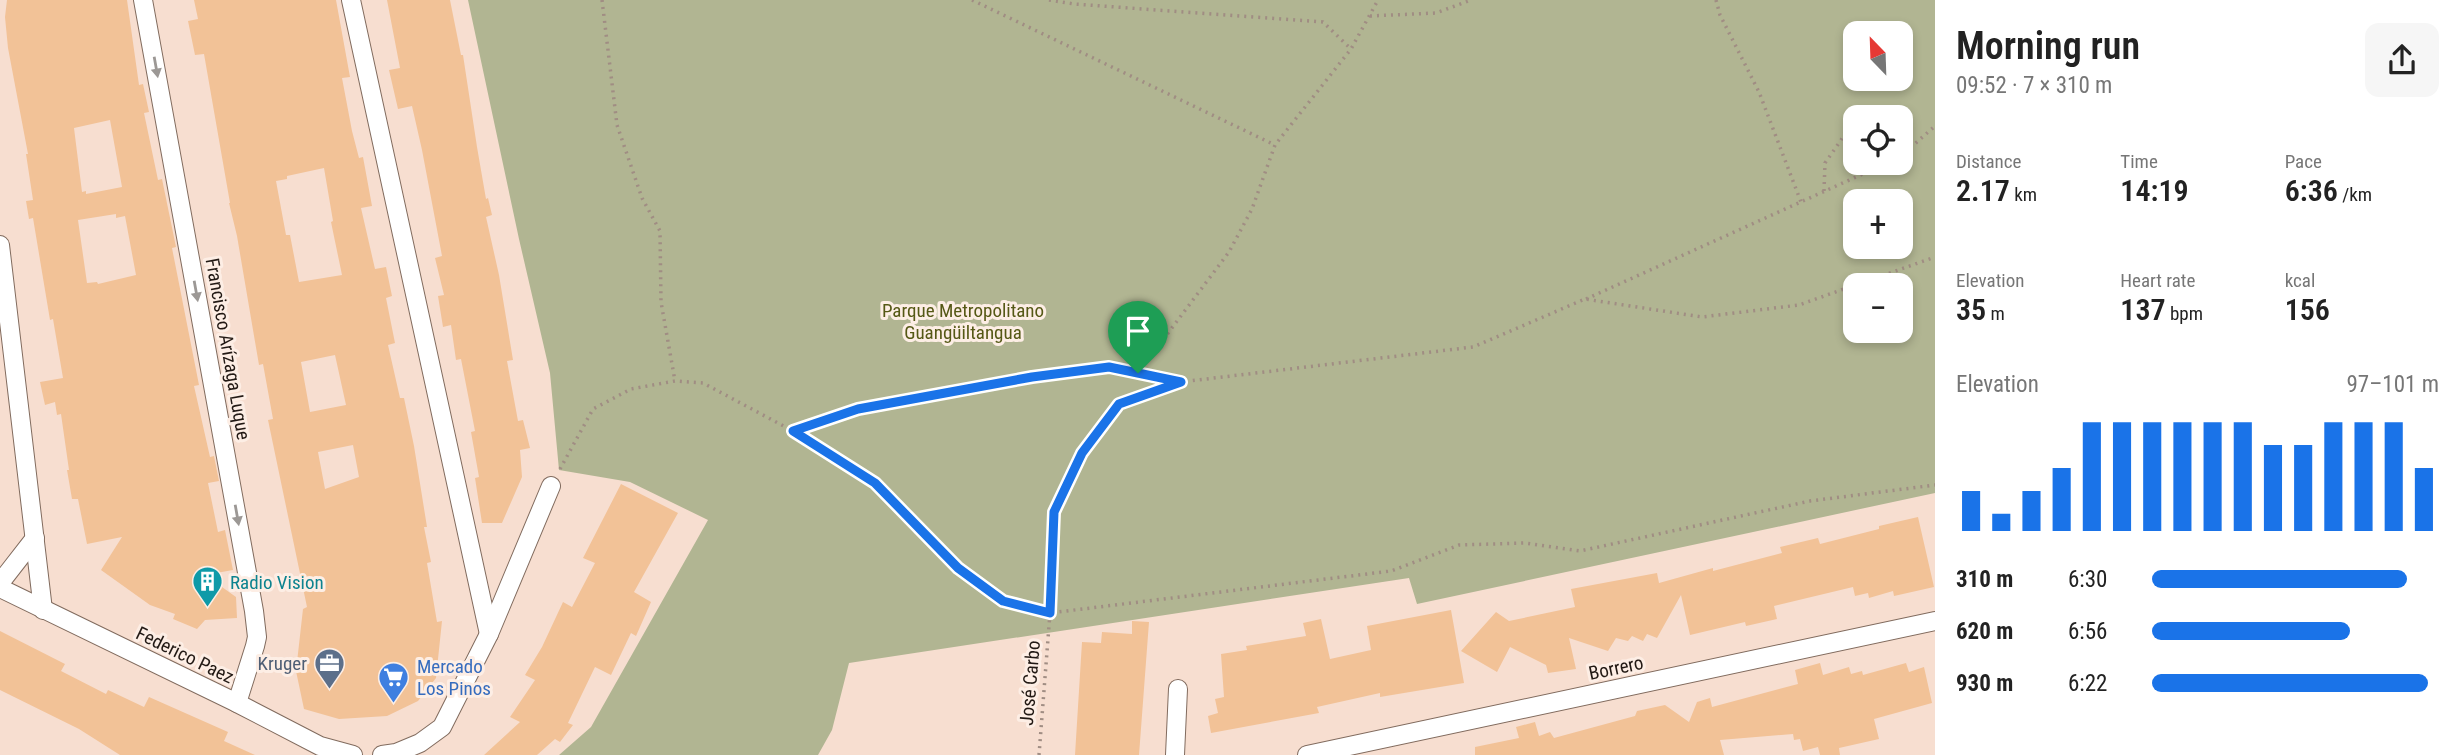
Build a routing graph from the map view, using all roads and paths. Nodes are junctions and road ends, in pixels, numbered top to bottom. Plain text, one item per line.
1 (144, 0) edge
2 (351, 0) edge
3 (602, 0) edge
4 (972, 0) edge
5 (1049, 0) edge
6 (1378, 0) edge
7 (1471, 0) edge
8 (1716, 0) edge
9 (1369, 16) junction
10 (1351, 49) junction
11 (1935, 126) edge
12 (1843, 136) edge
13 (1275, 145) junction
14 (1913, 145) edge
15 (1860, 175) edge
16 (1824, 191) junction
17 (1801, 202) junction
18 (0, 245) edge
19 (1935, 257) edge
20 (1889, 273) edge
21 (1843, 289) edge
22 (1585, 299) junction
23 (1138, 373) junction
24 (675, 381) junction
25 (1181, 382) junction
26 (793, 431) junction
27 (1935, 485) edge
28 (551, 486) joint
29 (35, 538) junction
30 (0, 586) edge
31 (43, 610) junction
32 (1050, 613) junction
33 (1935, 621) edge
34 (489, 634) junction
35 (1178, 689) dead end
36 (237, 703) junction
37 (353, 755) edge
38 (382, 755) edge
39 (1039, 755) edge
40 (1175, 755) edge
41 (1307, 755) edge

1 -> 36 street, Francisco Arízaga Luque
2 - 34 street
3 - 24 path
4 - 13 path
5 - 10 path
6 - 9 path
7 - 9 path
8 - 17 path
9 - 10 path
10 - 13 path
11 - 14 path
12 - 16 path
13 - 23 path
15 - 16 path
16 - 17 path
17 - 22 path
18 - 29 street
19 - 20 path
21 - 22 path
22 - 25 path
23 - 25 path
23 - 26 path
24 - 26 path
24 - 28 path
25 - 32 path, José Carbo
26 - 32 path
27 - 32 path
28 - 34 street
29 - 30 street
29 - 31 street
30 - 31 street, Federico Paez
31 - 36 street, Federico Paez
32 - 39 path, José Carbo
33 - 41 street, Borrero
34 - 38 street
35 - 40 street
36 - 37 street, Federico Paez

